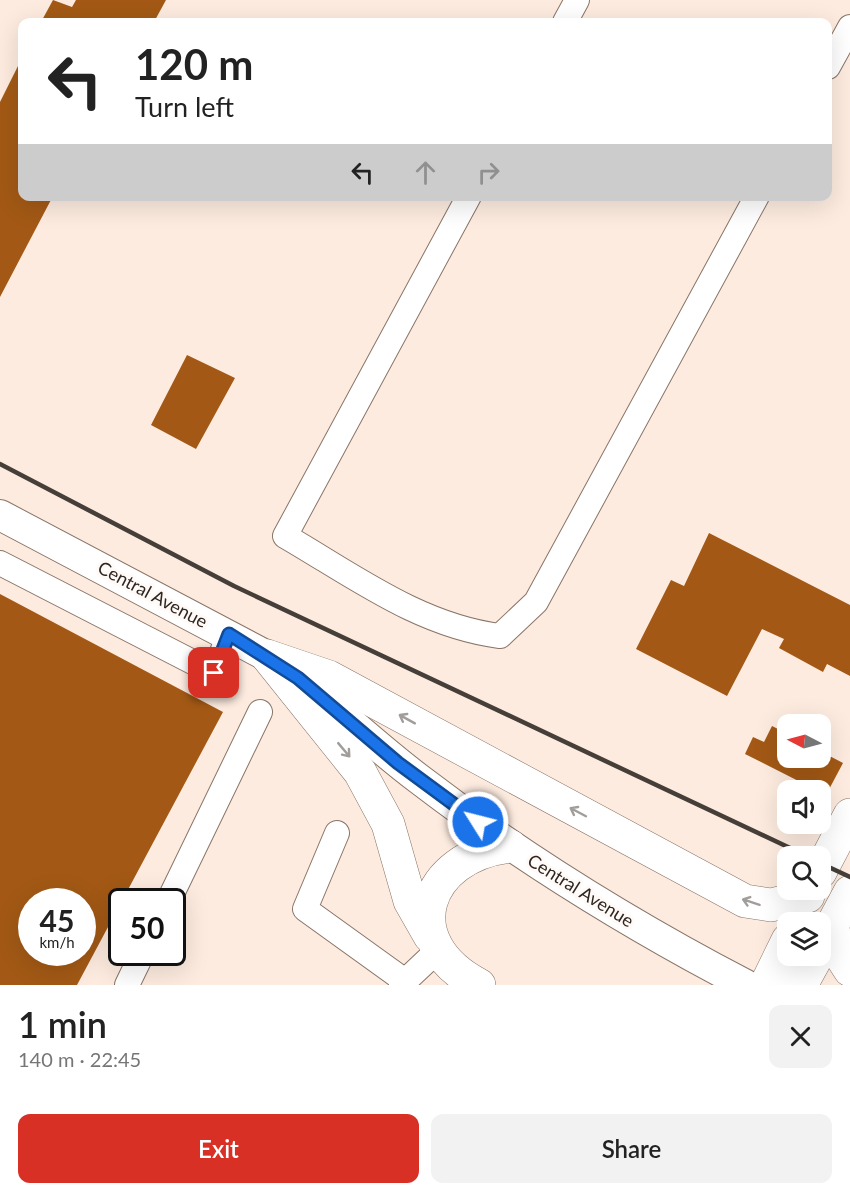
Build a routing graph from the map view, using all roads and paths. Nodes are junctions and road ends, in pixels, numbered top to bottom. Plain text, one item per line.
1 (577, 0) edge
2 (567, 18) edge
3 (850, 27) edge
4 (832, 60) edge
5 (466, 201) edge
6 (755, 201) edge
7 (0, 515) edge
8 (0, 563) edge
9 (229, 634) junction
10 (267, 656) junction
11 (260, 712) dead end
12 (850, 815) edge
13 (338, 833) dead end
14 (510, 846) junction
15 (831, 852) edge
16 (175, 888) edge
17 (850, 892) edge
18 (790, 900) edge
19 (831, 928) edge
20 (434, 943) junction
21 (831, 943) edge
22 (136, 966) edge
23 (794, 966) edge
24 (850, 970) edge
25 (778, 973) edge
26 (403, 983) edge
27 (127, 985) edge
28 (479, 985) edge
29 (746, 985) edge

1 - 2 lane
3 - 4 lane
5 - 6 lane
7 - 9 main road, Central Avenue
8 - 9 lane
9 - 10 main road, Central Avenue
10 - 14 main road, Central Avenue
18 -> 10 highway
10 -> 20 highway
11 - 16 lane
12 - 15 highway
13 - 26 lane
14 - 20 highway
14 - 29 main road, Central Avenue
17 - 19 highway
20 - 26 lane
20 - 28 highway
21 - 24 highway
22 - 27 lane
23 - 25 highway

